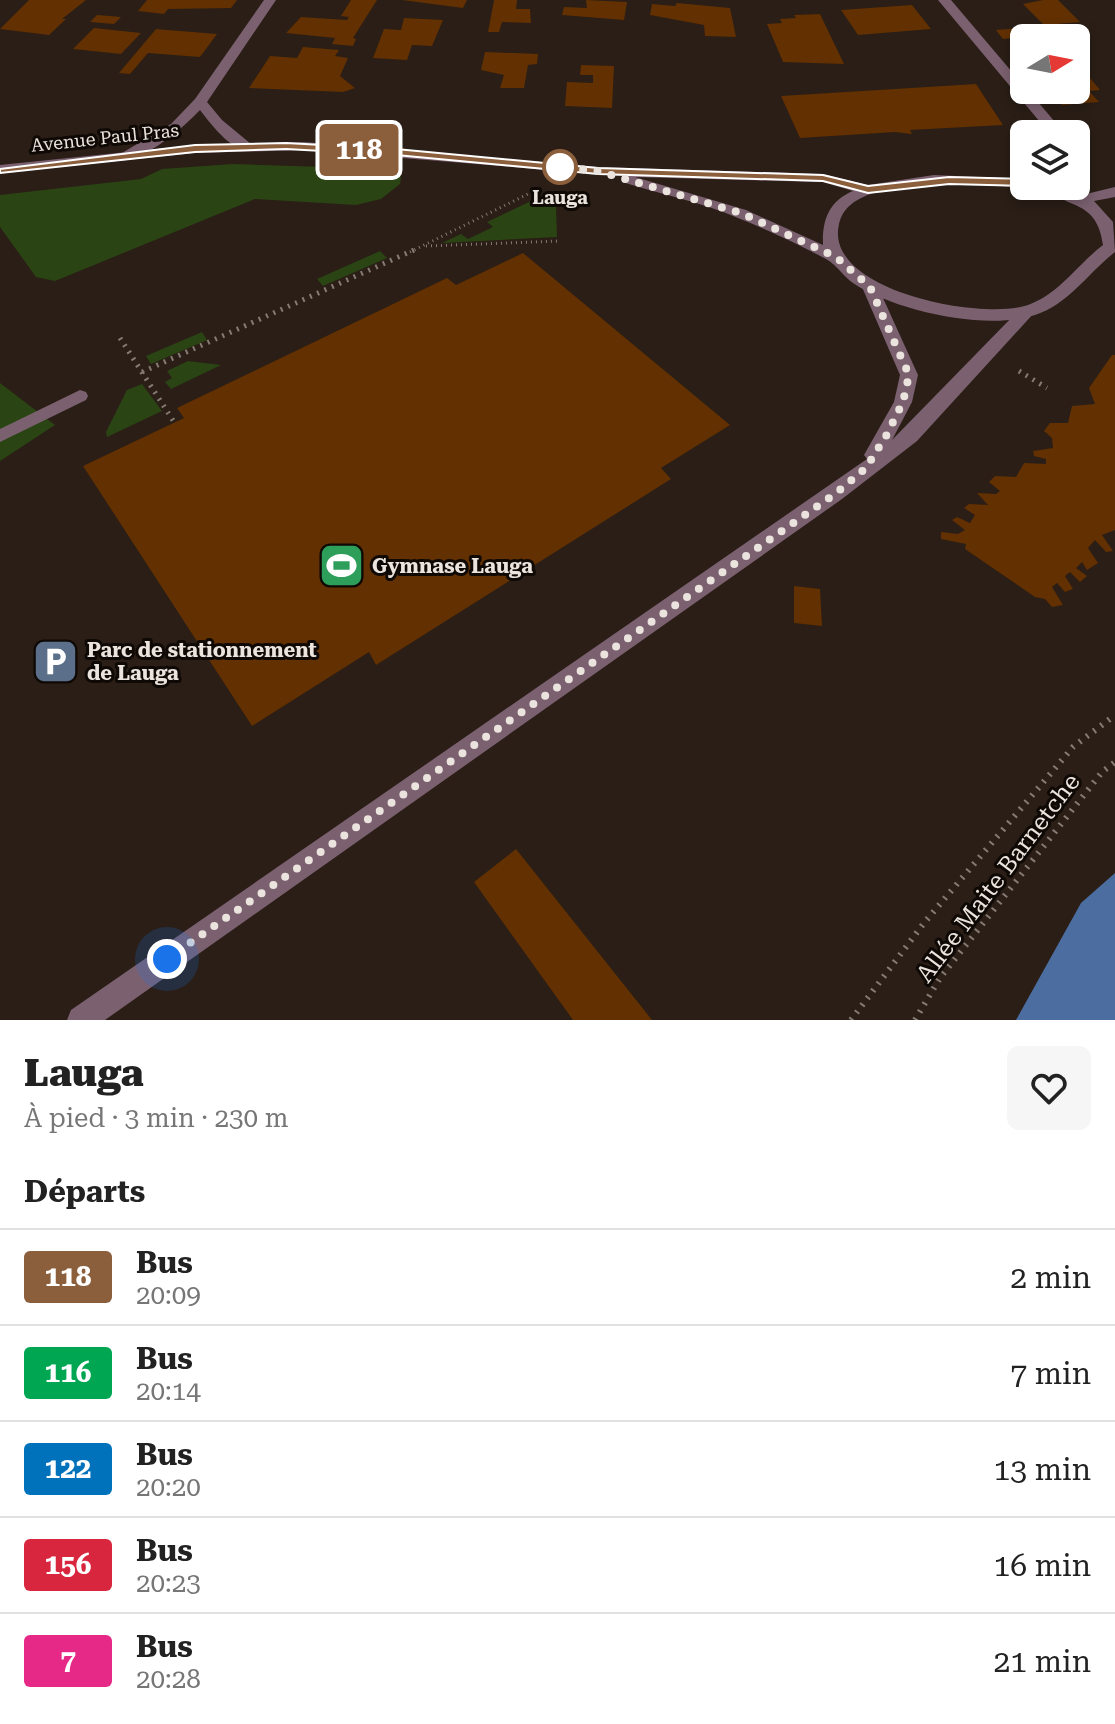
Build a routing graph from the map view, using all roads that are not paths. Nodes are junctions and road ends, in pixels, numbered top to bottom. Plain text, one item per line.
1 (270, 0) edge
2 (944, 0) edge
3 (200, 102) junction
4 (1046, 120) edge
5 (246, 147) junction
6 (127, 156) junction
7 (0, 169) edge
8 (598, 171) junction
9 (1010, 182) edge
10 (868, 190) junction
11 (1115, 192) edge
12 (1090, 197) edge
13 (1084, 200) edge
14 (1113, 245) edge
15 (836, 257) junction
16 (870, 287) junction
17 (1026, 313) junction
18 (80, 396) dead end
19 (0, 436) edge
20 (866, 468) junction
21 (81, 1020) edge

1 - 3 street
2 - 4 street
3 - 5 street
3 - 6 street
5 - 6 street, Avenue Paul Pras
5 - 8 street, Avenue Paul Pras
6 - 7 street, Avenue Paul Pras
8 - 10 street, Avenue Paul Pras
8 - 15 street, Avenue Paul Pras
9 - 10 street
10 - 15 street
11 - 12 street
13 - 14 street
14 - 17 street
15 - 16 street, Avenue Paul Pras
16 - 17 street
16 - 20 street
17 - 20 street
18 - 19 lane
20 - 21 street

